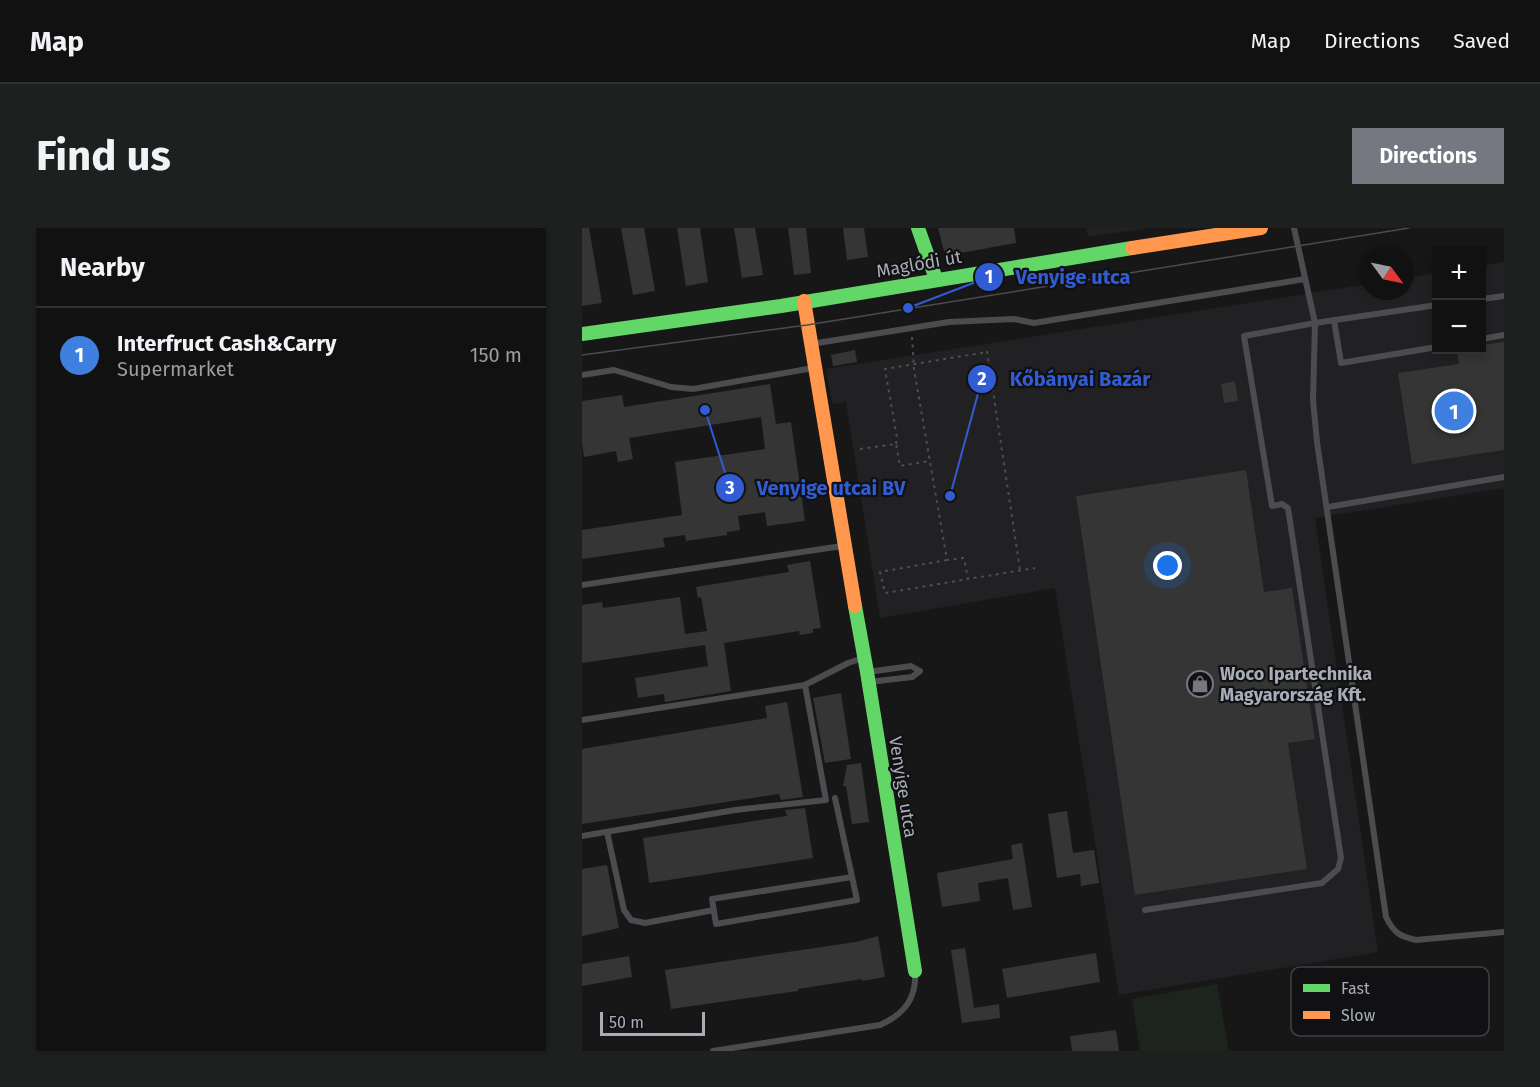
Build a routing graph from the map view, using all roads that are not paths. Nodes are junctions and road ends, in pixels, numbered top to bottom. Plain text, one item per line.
1 (918, 228) edge
2 (1261, 228) edge
3 (1294, 228) edge
4 (936, 279) junction
5 (1305, 279) junction
6 (1504, 296) edge
7 (1486, 298) edge
8 (804, 301) junction
9 (1432, 306) edge
10 (1334, 320) junction
11 (1315, 323) junction
12 (582, 334) edge
13 (1504, 335) edge
14 (1486, 338) edge
15 (811, 344) junction
16 (1432, 348) edge
17 (814, 368) junction
18 (582, 375) edge
19 (1504, 477) edge
20 (1328, 507) junction
21 (843, 545) junction
22 (582, 585) edge
23 (864, 658) junction
24 (868, 677) junction
25 (805, 686) junction
26 (582, 720) edge
27 (835, 798) dead end
28 (607, 832) junction
29 (582, 836) edge
30 (852, 877) junction
31 (714, 910) junction
32 (1145, 910) dead end
33 (1504, 932) edge
34 (915, 970) joint
35 (713, 1051) edge

1 - 4 street
2 - 4 street, Maglódi út
3 - 5 lane
4 - 8 street, Maglódi út
5 - 11 lane
5 - 15 lane
6 - 7 lane
8 - 12 street, Maglódi út
8 - 15 street, Venyige utca
9 - 10 lane
10 - 11 lane
10 - 16 lane
11 - 20 lane
11 - 32 lane
13 - 14 lane
15 - 17 street, Venyige utca
17 - 18 lane
17 - 21 street, Venyige utca
19 - 20 lane
20 - 33 lane
21 - 22 lane
21 - 23 street, Venyige utca
23 - 24 street, Venyige utca
23 - 25 lane
24 - 24 lane
24 - 34 street, Venyige utca
25 - 26 lane
25 - 28 lane
27 - 30 lane
28 - 29 lane
28 - 31 lane
30 - 31 lane
30 - 31 lane
34 - 35 lane, Venyige utca

